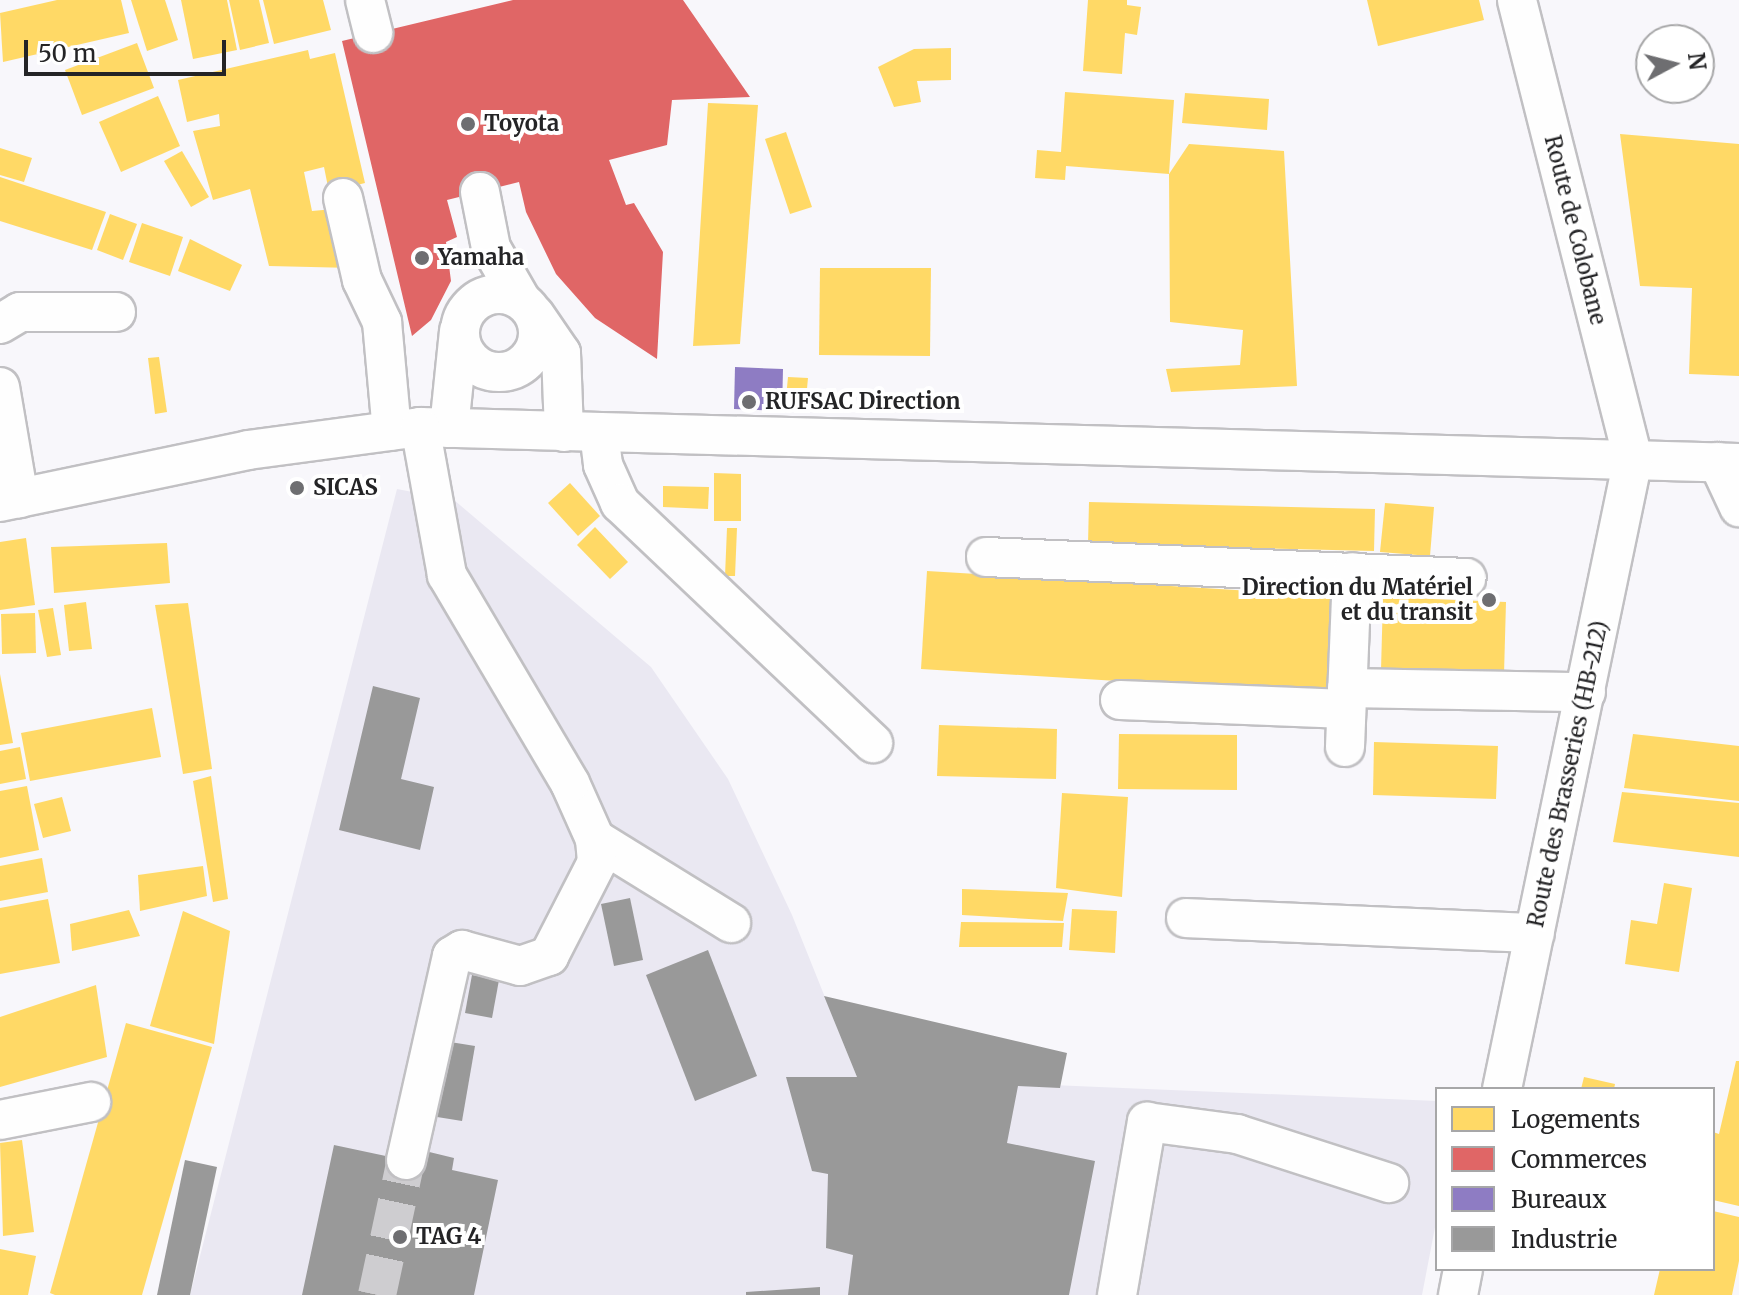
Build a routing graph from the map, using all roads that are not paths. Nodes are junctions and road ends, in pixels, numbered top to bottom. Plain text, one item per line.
1 (1517, 0) edge
2 (480, 192) dead end
3 (343, 198) dead end
4 (491, 248) junction
5 (528, 307) junction
6 (116, 312) dead end
7 (467, 315) junction
8 (0, 324) edge
9 (510, 371) junction
10 (565, 380) junction
11 (0, 387) edge
12 (421, 429) junction
13 (582, 432) junction
14 (1633, 459) junction
15 (1728, 463) edge
16 (9, 500) edge
17 (1739, 507) edge
18 (986, 557) dead end
19 (1352, 572) junction
20 (1467, 578) dead end
21 (1586, 692) junction
22 (1347, 698) junction
23 (1120, 700) dead end
24 (873, 743) dead end
25 (1345, 747) dead end
26 (595, 839) junction
27 (1186, 918) dead end
28 (731, 923) dead end
29 (1535, 933) junction
30 (1502, 1087) edge
31 (91, 1102) dead end
32 (0, 1120) edge
33 (406, 1160) tunnel mouth
34 (1389, 1183) dead end
35 (1463, 1271) edge
36 (1117, 1295) edge
37 (1458, 1295) edge

1 - 14 street, Route de Colobane
2 - 4 street
3 - 12 street
4 - 5 street
4 - 7 street
5 - 7 street
5 - 9 street
5 - 10 street
6 - 8 street
7 - 9 street
7 - 12 street
9 - 10 street
10 - 13 street
11 - 16 street
12 - 13 street
12 - 16 street
12 - 26 street
13 - 14 street
13 - 24 street
14 - 15 street
14 - 21 street, Route des Brasseries (HB-212)
15 - 17 street
18 - 19 street
19 - 20 street
19 - 22 street
21 - 22 street
21 - 29 street, Route des Brasseries (HB-212)
22 - 23 street
22 - 25 street
26 - 28 street
26 - 33 street
27 - 29 street
29 - 30 street, Route des Brasseries (HB-212)
31 - 32 street
34 - 36 street
35 - 37 street

